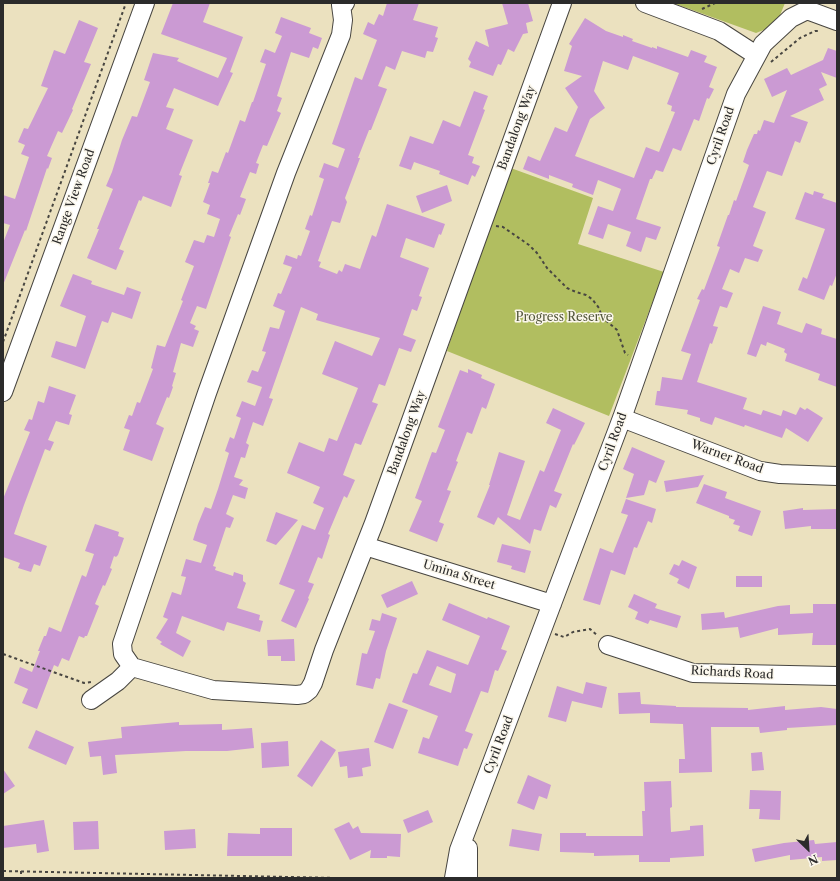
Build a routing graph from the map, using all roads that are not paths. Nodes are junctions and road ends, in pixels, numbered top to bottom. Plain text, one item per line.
1 (145, 3) edge
2 (562, 3) edge
3 (645, 3) edge
4 (337, 4) edge
5 (808, 6) edge
6 (837, 21) edge
7 (756, 56) junction
8 (3, 392) edge
9 (622, 418) junction
10 (837, 476) edge
11 (365, 546) junction
12 (552, 604) junction
13 (608, 645) road end
14 (132, 667) junction
15 (837, 676) edge
16 (91, 700) dead end
17 (468, 827) junction
18 (454, 878) edge
19 (468, 878) edge

1 - 8 street, Range View Road
2 - 11 street, Bandalong Way
3 - 7 street
4 - 14 street
5 - 6 street
5 - 7 street, Cyril Road
7 - 9 street, Cyril Road
9 - 10 street, Warner Road
9 - 12 street, Cyril Road
11 - 12 street, Umina Street
11 - 14 street, Bandalong Way
12 - 17 street, Cyril Road
13 - 15 street, Richards Road
14 - 16 street
17 - 18 street, Cyril Road
17 - 19 street, Cyril Road

